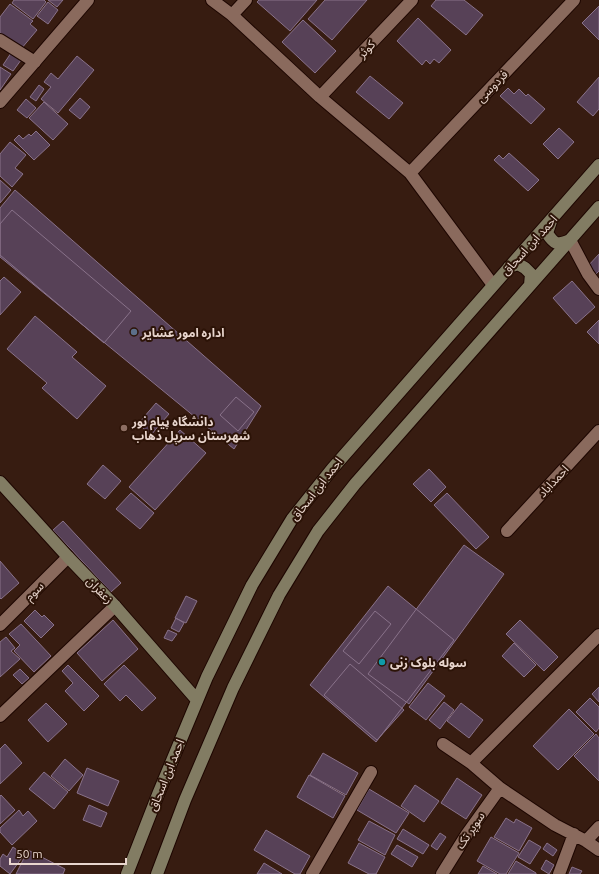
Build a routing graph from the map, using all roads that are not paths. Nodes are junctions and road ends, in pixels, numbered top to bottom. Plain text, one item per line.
1 (88, 0) edge
2 (212, 0) edge
3 (246, 0) edge
4 (412, 0) edge
5 (574, 0) edge
6 (232, 15) junction
7 (0, 40) edge
8 (35, 62) junction
9 (320, 97) junction
10 (0, 102) edge
11 (599, 165) edge
12 (410, 173) junction
13 (599, 207) edge
14 (551, 219) junction
15 (570, 240) junction
16 (509, 267) junction
17 (530, 284) junction
18 (493, 285) junction
19 (599, 289) edge
20 (599, 431) edge
21 (0, 483) edge
22 (507, 531) dead end
23 (68, 557) junction
24 (115, 606) junction
25 (0, 625) edge
26 (599, 635) edge
27 (197, 700) junction
28 (0, 716) edge
29 (443, 744) dead end
30 (472, 763) junction
31 (371, 772) dead end
32 (500, 788) junction
33 (599, 827) edge
34 (574, 834) junction
35 (586, 841) junction
36 (599, 850) edge
37 (127, 874) edge
38 (157, 874) edge
39 (312, 874) edge
40 (442, 874) edge
41 (559, 874) edge

1 - 8 street
2 - 6 street
3 - 6 street
4 - 9 street, کوثر
5 - 12 street, فردوسی
6 - 9 street
7 - 8 street
8 - 10 street
9 - 12 street
11 - 14 main road, احمد ابن اسحاق
12 - 18 street
13 - 15 main road
14 - 15 main road
14 - 16 main road, احمد ابن اسحاق
15 - 17 main road
15 - 19 street
16 - 17 main road
16 - 18 main road, احمد ابن اسحاق
17 - 38 main road
18 - 27 main road, احمد ابن اسحاق
20 - 22 street, احمداباد
21 - 23 main road, زعفران
23 - 24 main road, زعفران
23 - 25 street, سوم
24 - 27 main road, زعفران
24 - 28 street
26 - 30 street
27 - 37 main road, احمد ابن اسحاق
29 - 30 street
30 - 32 street
31 - 39 street
32 - 34 street
32 - 40 street, سوپر تک
33 - 35 street
34 - 35 street
34 - 41 street
35 - 36 street

